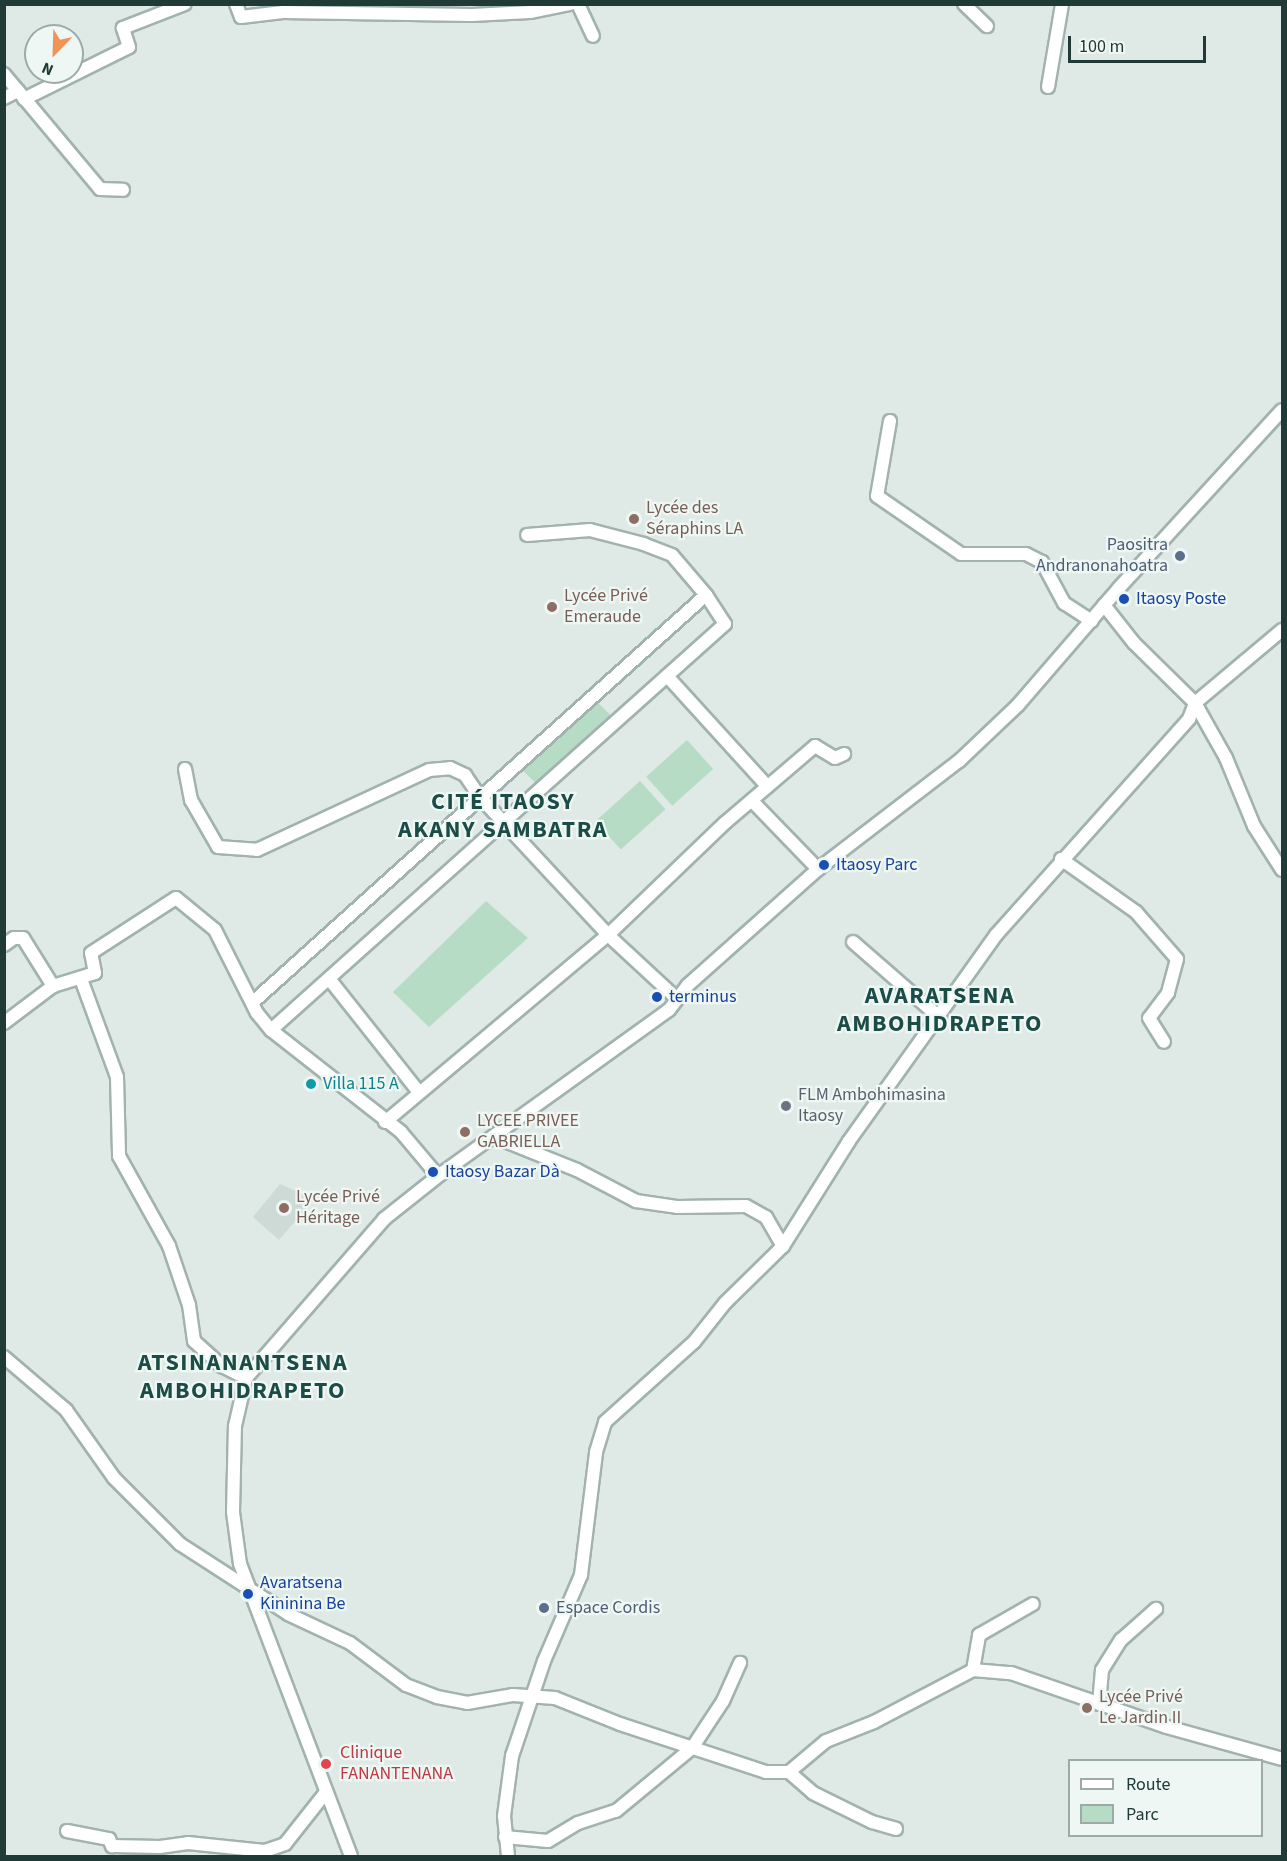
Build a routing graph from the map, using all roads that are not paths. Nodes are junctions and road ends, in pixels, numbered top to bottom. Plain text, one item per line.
1 (185, 4) edge
2 (236, 4) edge
3 (570, 4) edge
4 (578, 4) edge
5 (964, 4) edge
6 (1062, 4) edge
7 (288, 8) edge
8 (471, 10) edge
9 (987, 26) dead end
10 (593, 36) dead end
11 (4, 74) edge
12 (1048, 87) dead end
13 (21, 95) junction
14 (4, 98) edge
15 (123, 190) dead end
16 (1282, 410) edge
17 (890, 421) dead end
18 (527, 535) dead end
19 (706, 595) junction
20 (1104, 605) junction
21 (1092, 621) junction
22 (1282, 630) edge
23 (667, 676) junction
24 (1195, 703) junction
25 (844, 754) dead end
26 (184, 769) dead end
27 (767, 786) junction
28 (479, 796) junction
29 (752, 801) junction
30 (504, 819) junction
31 (1061, 859) junction
32 (818, 869) junction
33 (1282, 870) edge
34 (608, 935) junction
35 (853, 942) dead end
36 (4, 945) edge
37 (81, 979) junction
38 (330, 980) junction
39 (53, 986) junction
40 (677, 999) junction
41 (253, 1002) junction
42 (939, 1017) junction
43 (4, 1023) edge
44 (271, 1030) junction
45 (1164, 1042) dead end
46 (418, 1091) junction
47 (385, 1122) junction
48 (495, 1137) junction
49 (438, 1176) junction
50 (783, 1246) junction
51 (4, 1358) edge
52 (246, 1378) junction
53 (249, 1590) junction
54 (1033, 1604) dead end
55 (1156, 1609) dead end
56 (740, 1663) dead end
57 (973, 1670) junction
58 (533, 1695) junction
59 (1100, 1704) junction
60 (692, 1748) junction
61 (1282, 1759) edge
62 (789, 1772) junction
63 (326, 1792) junction
64 (896, 1828) dead end
65 (67, 1831) dead end
66 (505, 1837) junction
67 (351, 1857) edge
68 (508, 1857) edge

1 - 13 street
2 - 7 street
3 - 8 street
4 - 10 street
5 - 9 street
6 - 12 street
7 - 8 street
11 - 13 street
13 - 14 street
13 - 15 street
16 - 20 street
17 - 21 street
18 - 19 street
19 - 23 street
19 - 28 street
20 - 21 street
20 - 24 street
21 - 32 street
22 - 24 street
23 - 27 street
23 - 30 street
24 - 31 street
24 - 33 street
25 - 27 street
26 - 28 street
27 - 29 street
28 - 30 street
28 - 41 street
29 - 32 street
29 - 34 street
30 - 34 street
30 - 38 street
31 - 42 street
31 - 45 street
32 - 40 street
34 - 40 street
34 - 46 street
35 - 42 street
36 - 39 street
37 - 39 street
37 - 41 street
37 - 52 street
38 - 44 street
38 - 46 street
39 - 43 street
40 - 48 street
41 - 44 street
42 - 50 street
44 - 47 street
46 - 47 street
47 - 49 street
48 - 49 street
48 - 50 street
49 - 52 street
50 - 58 street
51 - 53 street
52 - 53 street
53 - 58 street
53 - 63 street
54 - 57 street
55 - 59 street
56 - 60 street
57 - 59 street
57 - 62 street
58 - 60 street
58 - 66 street
59 - 61 street
60 - 62 street
60 - 66 street
62 - 64 street
63 - 65 street
63 - 67 street
66 - 68 street

